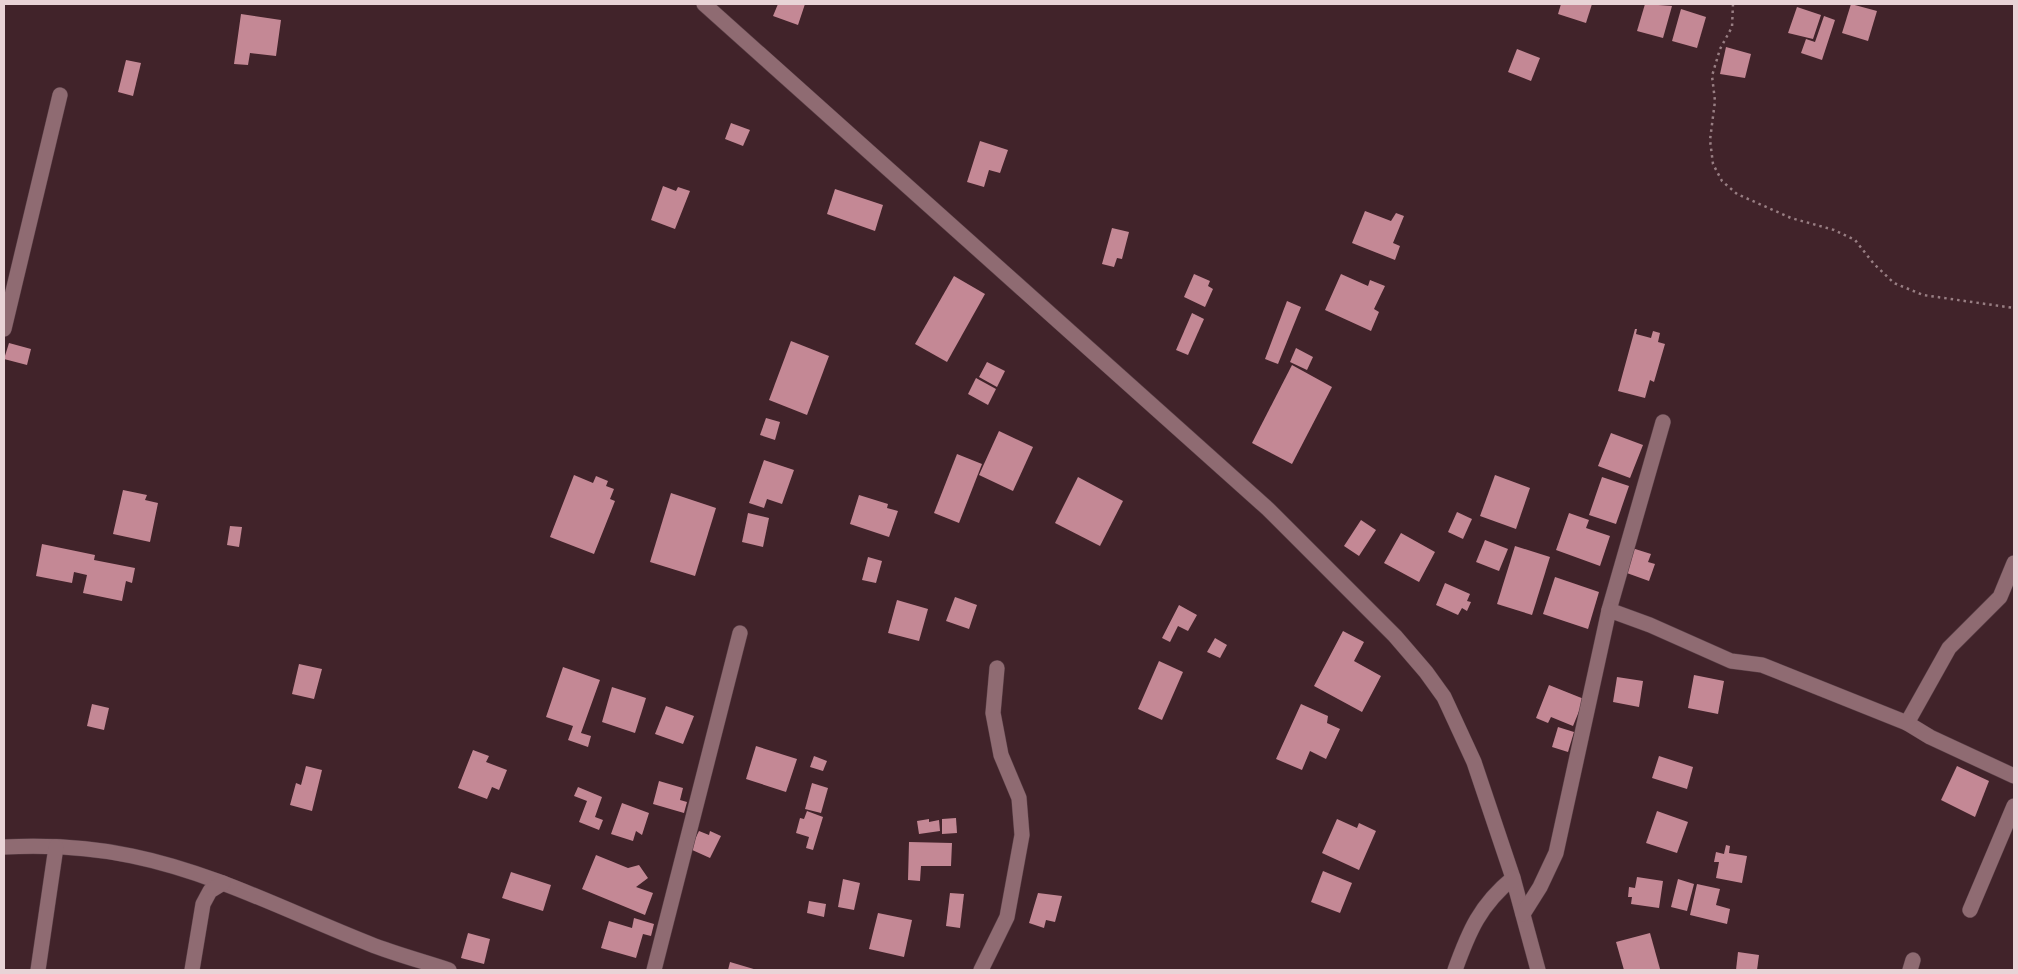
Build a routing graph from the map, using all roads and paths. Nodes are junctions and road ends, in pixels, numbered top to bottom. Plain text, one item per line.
1 (704, 4) edge
2 (1733, 4) edge
3 (60, 96) dead end
4 (2014, 308) edge
5 (4, 329) edge
6 (1663, 422) dead end
7 (2014, 563) edge
8 (1609, 610) junction
9 (740, 633) dead end
10 (997, 668) dead end
11 (1907, 724) junction
12 (2014, 776) edge
13 (2014, 806) edge
14 (56, 846) junction
15 (4, 847) edge
16 (1513, 878) junction
17 (222, 884) junction
18 (1970, 910) dead end
19 (1523, 914) junction
20 (38, 970) edge
21 (192, 970) edge
22 (448, 970) edge
23 (654, 970) edge
24 (981, 970) edge
25 (1456, 970) edge
26 (1538, 970) edge

1 - 16 street
2 - 4 path
3 - 5 street
6 - 8 street
7 - 11 street
8 - 11 street
8 - 19 street
9 - 23 street
10 - 24 street
11 - 12 street
13 - 18 street
14 - 15 street
14 - 17 street
14 - 20 street
16 - 19 street
16 - 25 street
17 - 21 street
17 - 22 street
19 - 26 street

